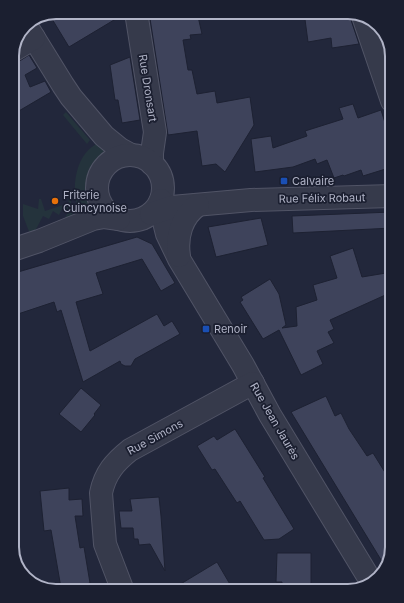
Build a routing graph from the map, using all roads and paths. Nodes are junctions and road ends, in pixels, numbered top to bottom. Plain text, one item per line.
1 (137, 19) edge
2 (366, 23) edge
3 (30, 31) edge
4 (23, 40) edge
5 (385, 80) edge
6 (131, 155) junction
7 (157, 171) junction
8 (385, 196) edge
9 (251, 200) junction
10 (198, 204) junction
11 (145, 213) junction
12 (19, 248) edge
13 (180, 259) junction
14 (253, 383) junction
15 (369, 578) edge
16 (120, 584) edge

1 - 7 street, Rue Dronsart
2 - 5 street
3 - 4 street
3 - 6 street
6 - 7 street
6 - 11 street
7 - 9 street, Rue Félix Robaut
7 - 11 street
8 - 9 street, Rue Félix Robaut
9 - 10 street, Rue Félix Robaut
10 - 11 street, Rue Félix Robaut
10 - 13 street, Rue Jean Jaurès
11 - 12 street
11 - 13 street, Rue Jean Jaurès
11 - 13 street, Rue Jean Jaurès
13 - 14 street, Rue Jean Jaurès
14 - 15 street, Rue Jean Jaurès
14 - 16 street, Rue Simons

